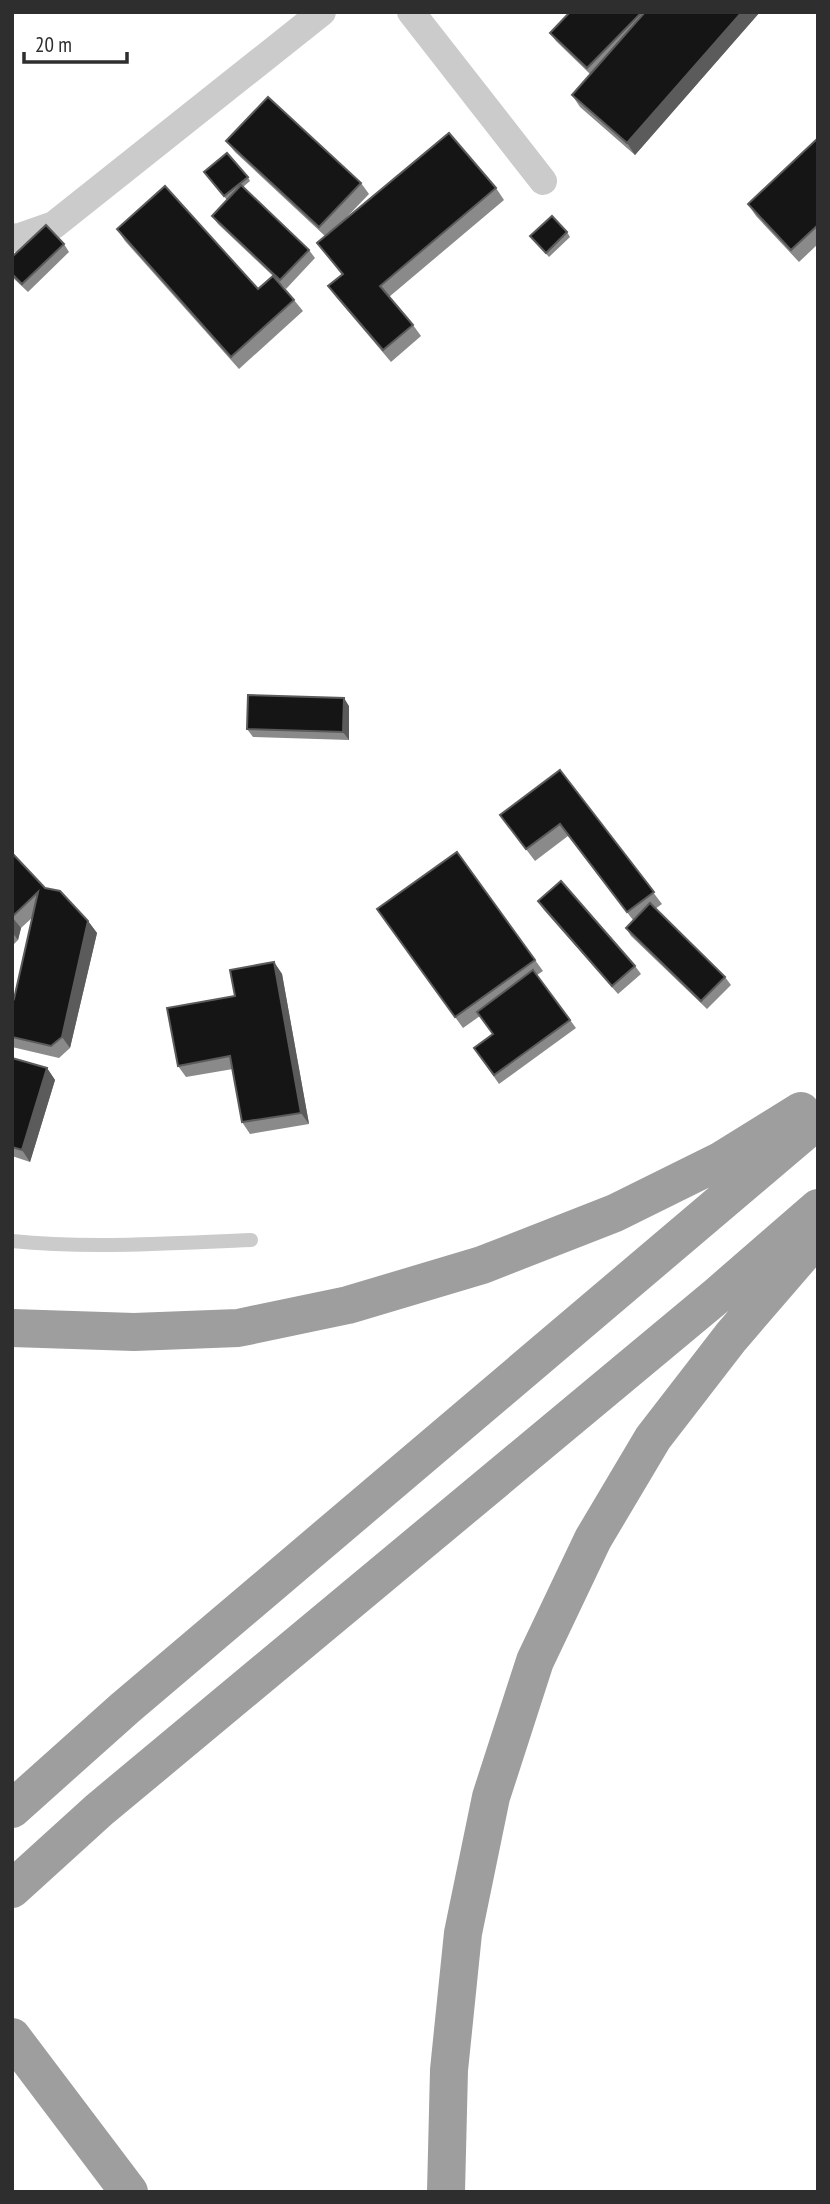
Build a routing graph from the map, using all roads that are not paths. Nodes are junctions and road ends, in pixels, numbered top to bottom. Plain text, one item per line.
1 (321, 12) edge
2 (411, 12) edge
3 (543, 181) dead end
4 (12, 237) edge
5 (818, 1101) edge
6 (818, 1120) edge
7 (818, 1208) edge
8 (818, 1236) edge
9 (251, 1240) dead end
10 (12, 1241) edge
11 (12, 1328) edge
12 (12, 1809) edge
13 (12, 1889) edge
14 (12, 2037) edge
15 (129, 2192) edge
16 (446, 2192) edge

1 - 4 street
2 - 3 street
5 - 11 highway
6 - 12 highway
7 - 13 highway
8 - 16 highway
9 - 10 lane
14 - 15 highway

